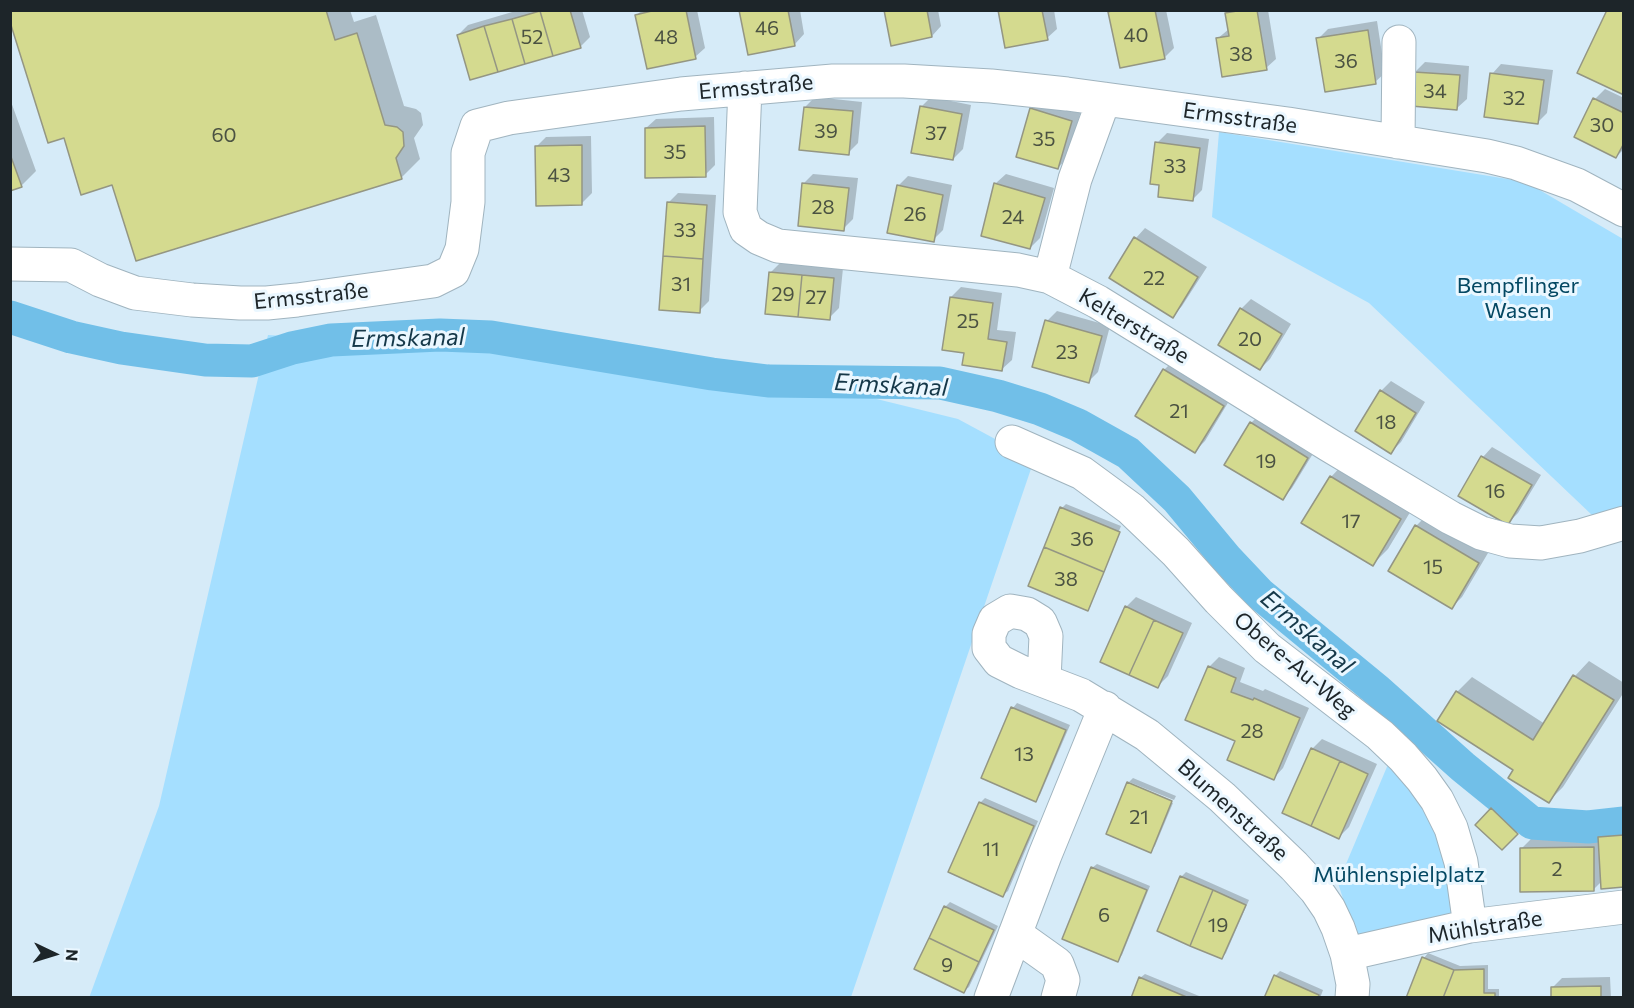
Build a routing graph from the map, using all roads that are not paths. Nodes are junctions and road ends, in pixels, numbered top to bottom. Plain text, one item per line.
1 (1399, 42) dead end
2 (745, 88) junction
3 (1104, 99) junction
4 (1398, 142) junction
5 (1623, 210) edge
6 (10, 264) edge
7 (1050, 277) junction
8 (1012, 442) dead end
9 (1623, 523) edge
10 (1044, 680) dead end
11 (1105, 708) junction
12 (1623, 908) edge
13 (1470, 926) junction
14 (1015, 934) junction
15 (1347, 954) junction
16 (994, 996) edge
17 (1058, 998) edge
18 (1352, 998) edge

1 - 4 street
2 - 3 street, Ermsstraße
2 - 6 street, Ermsstraße
2 - 7 street, Kelterstraße
3 - 4 street, Ermsstraße
3 - 7 street
4 - 5 street, Ermsstraße
7 - 9 street, Kelterstraße
8 - 13 street, Obere-Au-Weg
10 - 11 street, Blumenstraße
11 - 14 street
11 - 15 street, Blumenstraße
12 - 13 street, Mühlstraße
13 - 15 street, Mühlstraße
14 - 16 street
14 - 17 street
15 - 18 street, Blumenstraße

